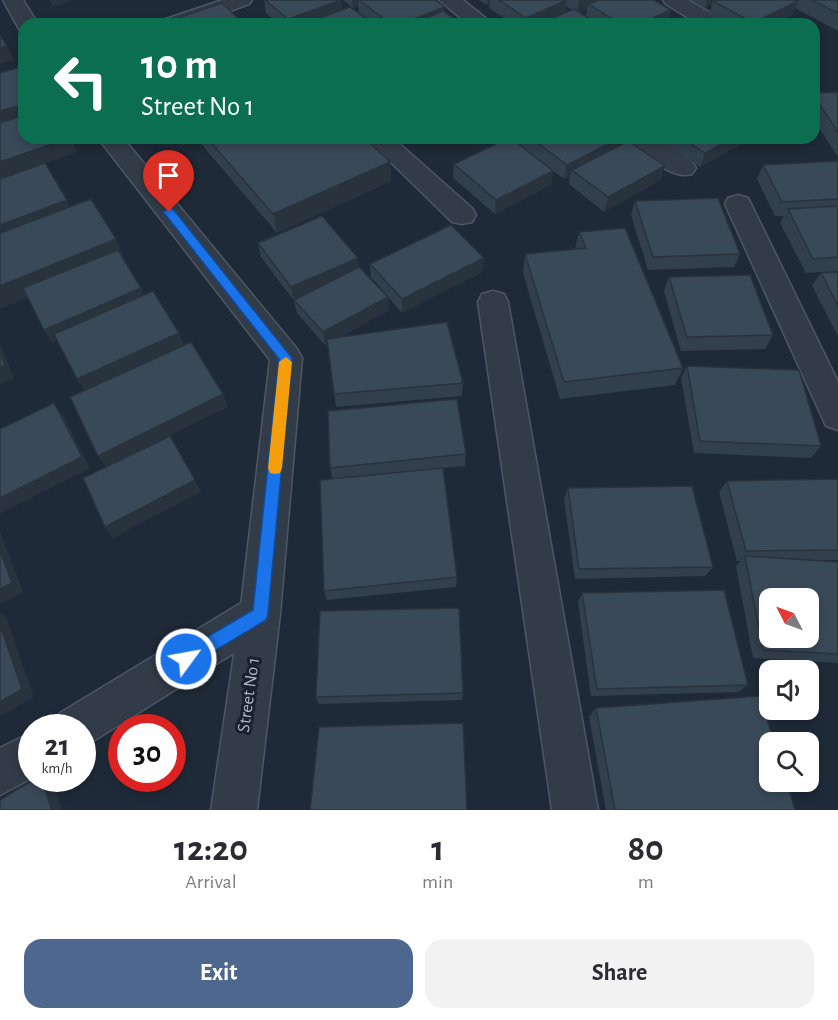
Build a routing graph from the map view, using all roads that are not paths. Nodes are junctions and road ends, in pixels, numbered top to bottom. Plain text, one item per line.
1 (13, 0) edge
2 (449, 0) edge
3 (673, 0) edge
4 (237, 5) edge
5 (24, 18) edge
6 (194, 18) edge
7 (474, 18) edge
8 (703, 18) edge
9 (115, 144) edge
10 (385, 144) edge
11 (649, 144) edge
12 (683, 168) dead end
13 (738, 204) dead end
14 (462, 215) dead end
15 (493, 302) dead end
16 (838, 416) edge
17 (260, 614) junction
18 (96, 715) edge
19 (18, 762) edge
20 (0, 773) edge
21 (234, 810) edge
22 (575, 810) edge

1 - 5 street
2 - 7 street
3 - 8 street
4 - 6 street
9 - 17 street, Street No 1
10 - 14 street
11 - 12 street
13 - 16 street
15 - 22 street
17 - 18 street
17 - 21 street, Street No 1
19 - 20 street

